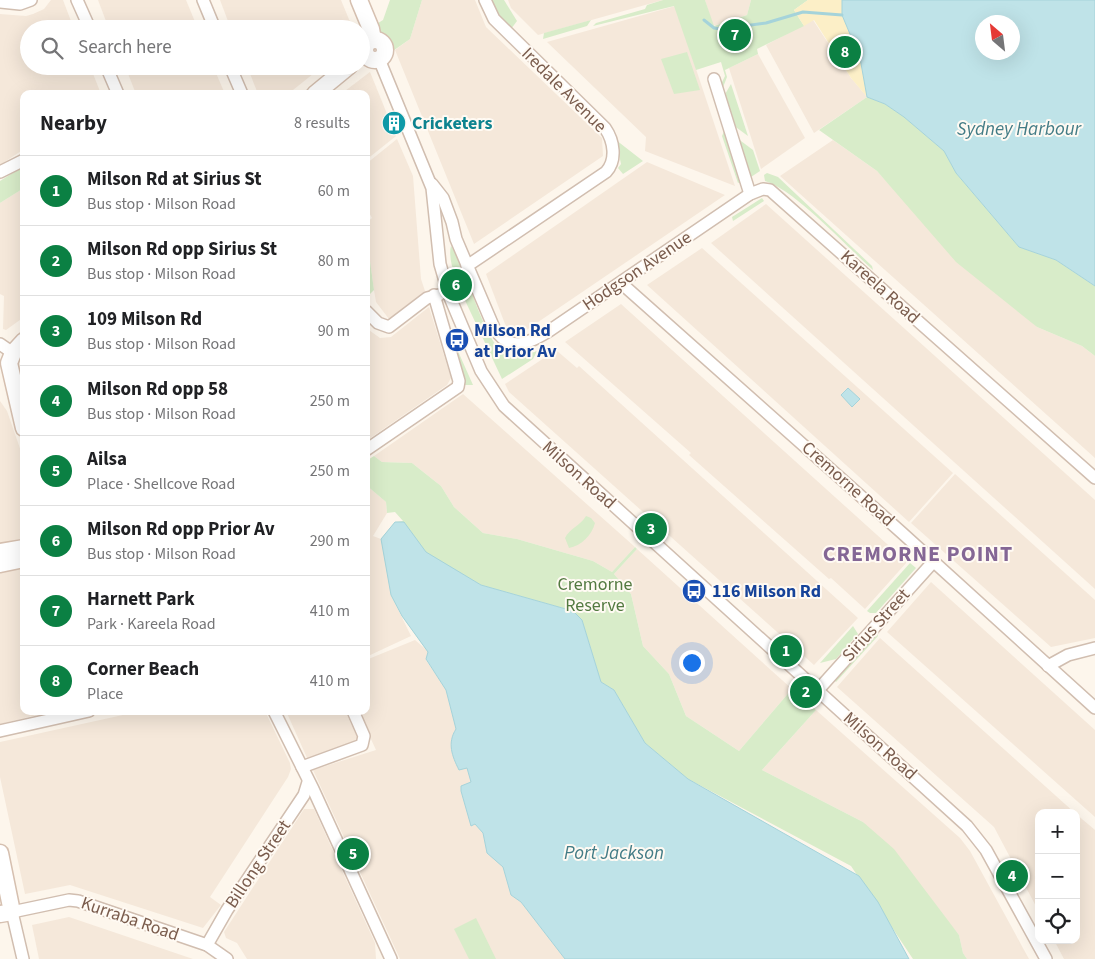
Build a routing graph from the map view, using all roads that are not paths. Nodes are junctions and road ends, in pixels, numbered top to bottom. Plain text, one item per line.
1 (31, 0) edge
2 (77, 0) edge
3 (204, 0) edge
4 (359, 0) edge
5 (485, 0) edge
6 (0, 2) edge
7 (86, 20) edge
8 (212, 20) edge
9 (367, 20) edge
10 (370, 27) edge
11 (370, 52) edge
12 (110, 75) edge
13 (234, 75) edge
14 (339, 75) edge
15 (714, 78) dead end
16 (116, 90) edge
17 (240, 90) edge
18 (320, 90) edge
19 (20, 161) edge
20 (0, 172) edge
21 (429, 180) junction
22 (750, 194) junction
23 (437, 234) junction
24 (456, 239) junction
25 (467, 266) junction
26 (622, 283) junction
27 (434, 295) junction
28 (449, 295) junction
29 (370, 315) edge
30 (20, 337) edge
31 (6, 355) edge
32 (18, 387) edge
33 (20, 406) edge
34 (20, 420) edge
35 (370, 447) edge
36 (1095, 478) edge
37 (20, 549) edge
38 (0, 552) edge
39 (20, 560) edge
40 (934, 561) junction
41 (0, 564) edge
42 (1095, 648) edge
43 (1048, 666) junction
44 (818, 690) junction
45 (1095, 708) edge
46 (71, 715) edge
47 (276, 715) edge
48 (355, 715) edge
49 (0, 731) edge
50 (302, 766) junction
51 (308, 782) junction
52 (0, 853) edge
53 (6, 913) edge
54 (207, 945) junction
55 (389, 958) edge
56 (22, 959) edge
57 (227, 959) edge
58 (1046, 959) edge

1 - 6 street
2 - 7 street
3 - 8 street
4 - 9 main road
5 - 25 street, Iredale Avenue
10 - 11 main road
11 - 21 street
12 - 16 street
13 - 17 street
14 - 18 main road
15 - 22 street
19 - 20 street
21 - 23 street, Milson Road
21 - 24 street
22 - 26 street, Hodgson Avenue
22 - 36 street, Kareela Road
23 - 24 street
23 - 28 street, Milson Road
24 - 25 street
25 - 26 street, Hodgson Avenue
26 - 40 street, Cremorne Road
27 - 28 street
27 - 29 street
27 - 35 street
28 - 44 street, Milson Road
30 - 31 main road
31 - 32 main road
31 - 34 main road
32 - 33 main road
37 - 38 main road
39 - 41 main road
40 - 43 street, Cremorne Road
40 - 44 street, Sirius Street
42 - 43 street
43 - 45 street, Cremorne Road
44 - 58 street, Milson Road
46 - 49 street
47 - 50 street
48 - 50 street
50 - 51 street
51 - 54 street, Billong Street
51 - 55 street
52 - 53 main road
53 - 54 street, Kurraba Road
53 - 56 street
54 - 57 street, Kurraba Road

